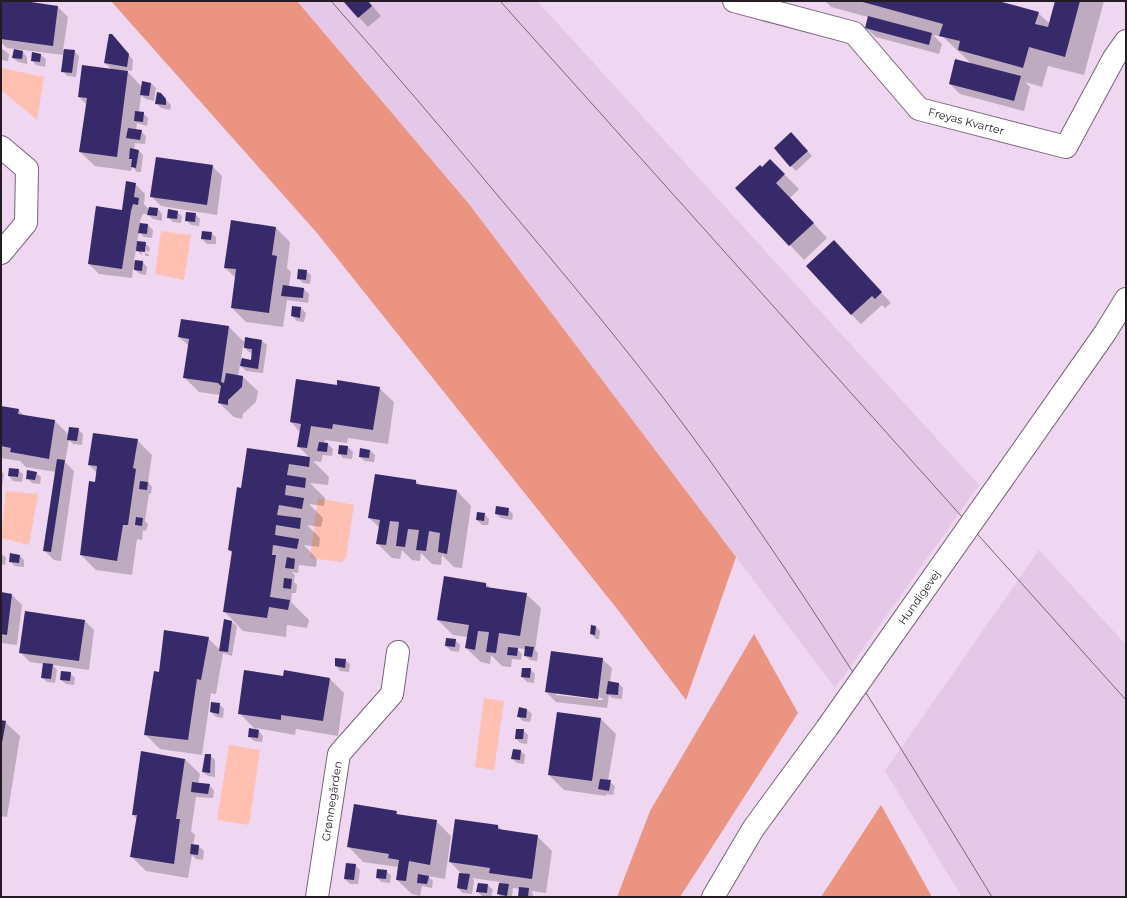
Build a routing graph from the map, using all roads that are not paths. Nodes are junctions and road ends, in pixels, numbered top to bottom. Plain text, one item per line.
1 (734, 1) edge
2 (1126, 41) edge
3 (1, 147) edge
4 (1, 253) edge
5 (1126, 299) edge
6 (398, 652) dead end
7 (317, 897) edge
8 (713, 897) edge

1 - 2 street, Freyas Kvarter
3 - 4 street
5 - 8 street, Hundigevej, bridge
6 - 7 street, Grønnegården

